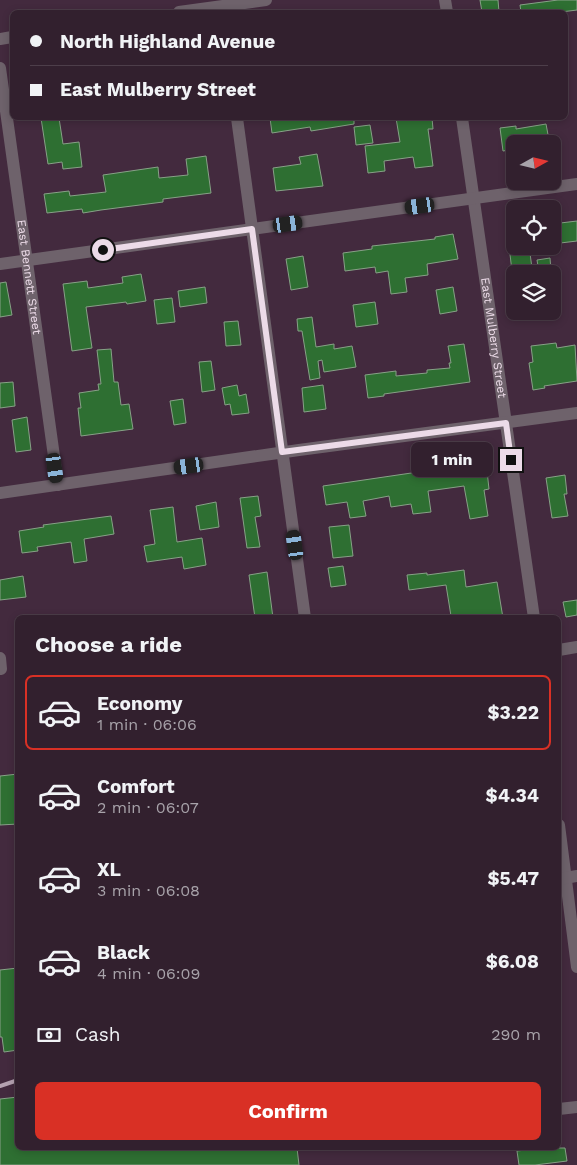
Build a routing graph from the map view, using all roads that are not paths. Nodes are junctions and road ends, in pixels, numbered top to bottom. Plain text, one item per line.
1 (266, 0) edge
2 (221, 6) edge
3 (193, 10) edge
4 (0, 68) edge
5 (237, 120) edge
6 (462, 120) edge
7 (577, 184) edge
8 (474, 200) junction
9 (252, 229) junction
10 (26, 260) junction
11 (0, 264) edge
12 (577, 413) edge
13 (506, 423) junction
14 (282, 452) junction
15 (58, 485) junction
16 (0, 493) edge
17 (305, 615) edge
18 (534, 615) edge
19 (577, 647) edge
20 (561, 650) edge
21 (0, 658) edge
22 (0, 669) edge
23 (561, 839) edge
24 (567, 878) edge
25 (577, 967) edge
26 (577, 1107) edge
27 (561, 1109) edge

1 - 2 street
2 - 3 street
4 - 10 street, East Bennett Street
5 - 9 street
6 - 8 street, East Mulberry Street
7 - 8 street
8 - 9 street
8 - 13 street, East Mulberry Street
9 - 10 street
9 - 14 street
10 - 11 street
10 - 15 street, East Bennett Street
12 - 13 street
13 - 14 street
13 - 18 street, East Mulberry Street
14 - 15 street
14 - 17 street
15 - 16 street
19 - 20 street
21 - 22 street
23 - 24 street
24 - 25 street
26 - 27 street

